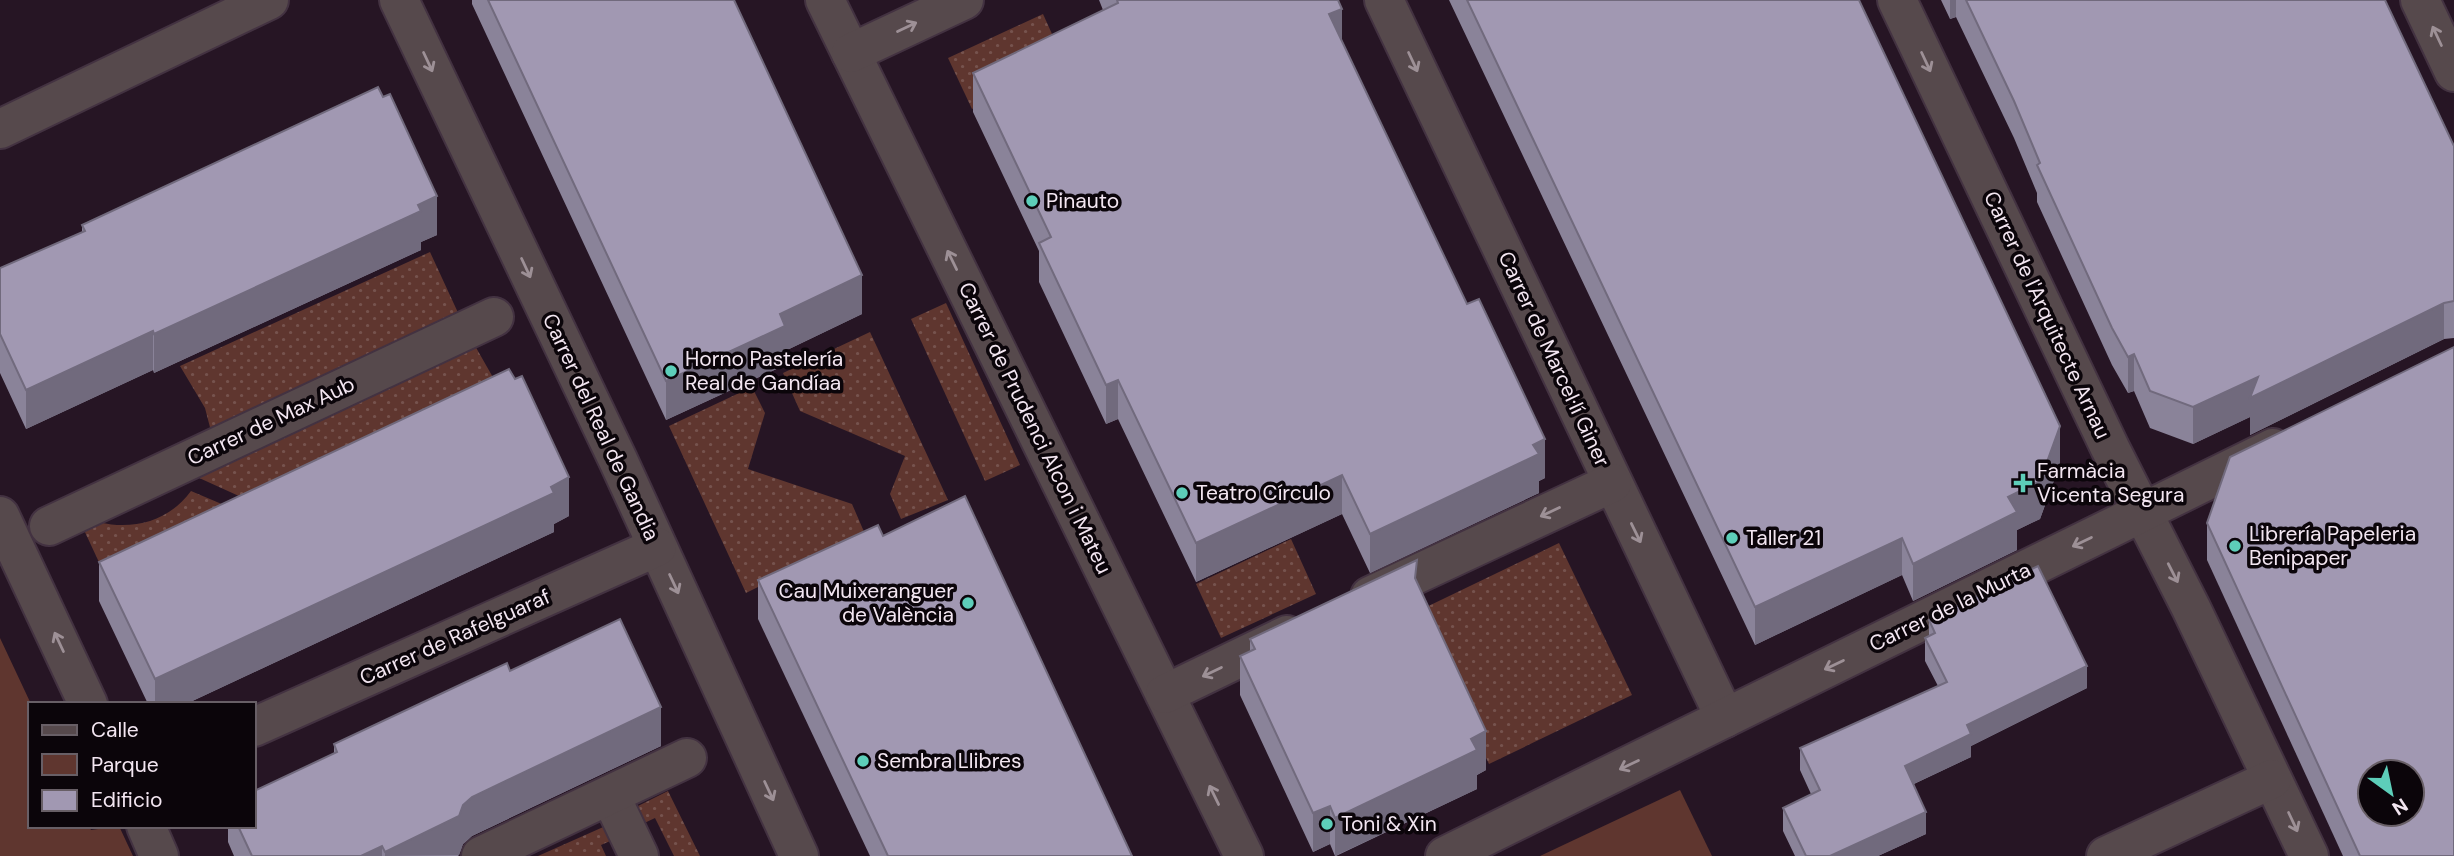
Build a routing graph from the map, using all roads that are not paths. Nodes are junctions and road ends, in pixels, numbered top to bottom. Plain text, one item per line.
1 (269, 0) edge
2 (400, 0) edge
3 (825, 0) edge
4 (964, 0) edge
5 (1384, 0) edge
6 (1897, 0) edge
7 (2420, 0) edge
8 (851, 53) junction
9 (2454, 72) edge
10 (0, 129) edge
11 (494, 317) dead end
12 (2306, 432) edge
13 (1612, 483) junction
14 (2143, 512) junction
15 (0, 516) edge
16 (49, 526) dead end
17 (657, 547) junction
18 (1165, 694) junction
19 (87, 702) edge
20 (1725, 718) junction
21 (256, 726) edge
22 (687, 758) dead end
23 (2272, 779) junction
24 (610, 795) junction
25 (147, 828) edge
26 (159, 856) edge
27 (481, 856) edge
28 (639, 856) edge
29 (799, 856) edge
30 (1244, 856) edge
31 (1445, 856) edge
32 (2106, 856) edge
33 (2309, 856) edge

1 - 10 street
2 -> 17 street, Carrer del Real de Gandia
3 - 8 street, Carrer de Prudenci Alcon i Mateu
8 -> 4 street
5 -> 13 street, Carrer de Marcel·lí Giner
6 -> 14 street, Carrer de l'Arquitecte Arnau
9 -> 7 street
18 -> 8 street, Carrer de Prudenci Alcon i Mateu
11 - 16 street, Carrer de Max Aub
12 - 14 street, Carrer de la Murta
13 -> 18 street
13 -> 20 street, Carrer de Marcel·lí Giner
14 -> 20 street, Carrer de la Murta
14 -> 23 street, Carrer de l'Arquitecte Arnau
19 -> 15 street
17 - 21 street, Carrer de Rafelguaraf
17 -> 29 street, Carrer del Real de Gandia
30 -> 18 street, Carrer de Prudenci Alcon i Mateu
20 -> 31 street, Carrer de la Murta
22 - 24 street
23 - 32 street
23 -> 33 street, Carrer de l'Arquitecte Arnau
24 - 27 street
24 - 28 street
25 - 26 street

